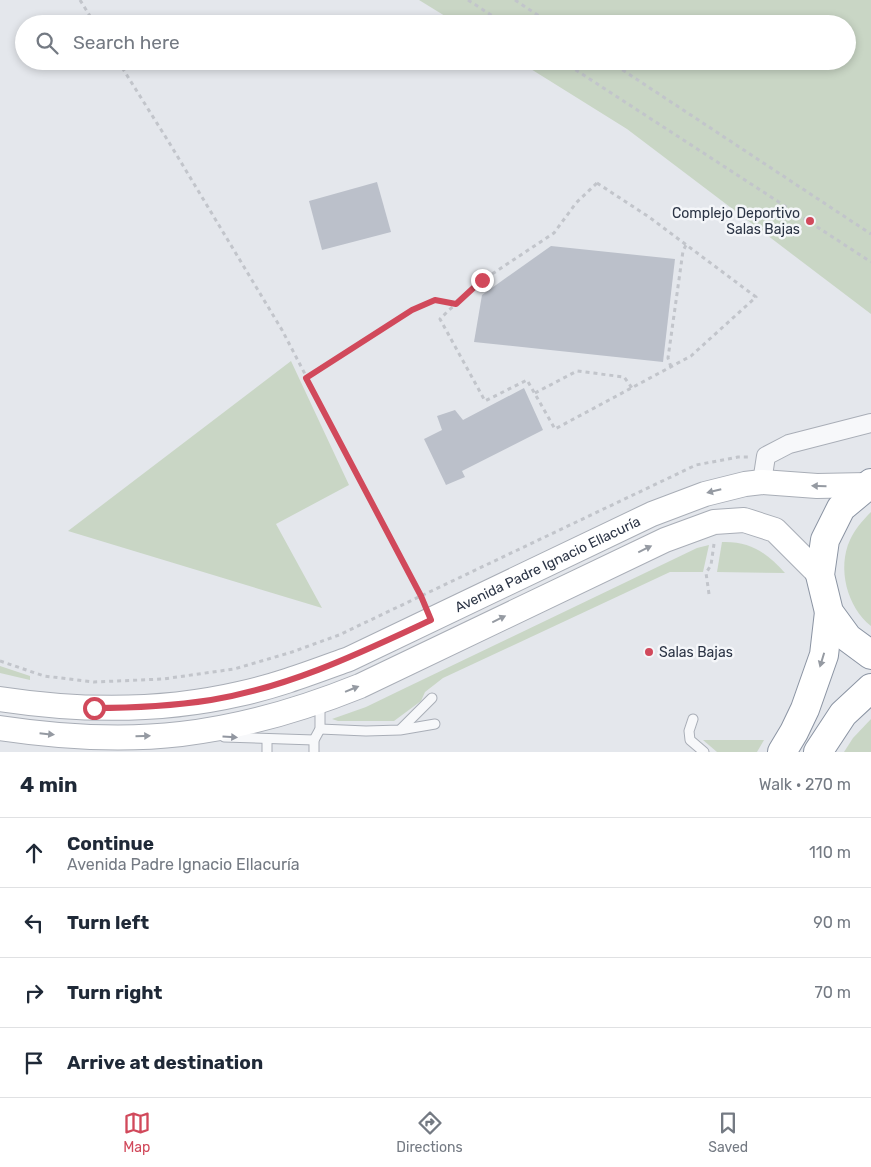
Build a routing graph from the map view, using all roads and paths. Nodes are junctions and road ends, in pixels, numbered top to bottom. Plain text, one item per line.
1 (80, 0) edge
2 (468, 0) edge
3 (515, 0) edge
4 (89, 15) edge
5 (491, 15) edge
6 (538, 15) edge
7 (124, 70) edge
8 (576, 70) edge
9 (623, 70) edge
10 (871, 234) edge
11 (686, 244) junction
12 (871, 262) edge
13 (456, 304) junction
14 (671, 367) junction
15 (306, 378) junction
16 (632, 388) junction
17 (535, 393) junction
18 (871, 423) edge
19 (762, 482) junction
20 (869, 484) edge
21 (649, 487) dead end
22 (715, 537) dead end
23 (820, 575) junction
24 (709, 594) dead end
25 (421, 596) junction
26 (829, 612) junction
27 (431, 620) junction
28 (871, 655) edge
29 (0, 661) edge
30 (871, 688) edge
31 (432, 698) dead end
32 (0, 699) edge
33 (320, 702) junction
34 (692, 719) dead end
35 (435, 724) dead end
36 (0, 728) edge
37 (320, 729) junction
38 (400, 730) junction
39 (181, 734) junction
40 (267, 739) junction
41 (314, 740) junction
42 (95, 745) edge
43 (267, 752) edge
44 (314, 752) edge
45 (704, 752) edge
46 (782, 752) edge
47 (818, 752) edge

1 - 4 path
2 - 5 path
3 - 6 path
7 - 15 path
8 - 12 path
9 - 10 path
11 - 13 path
11 - 14 path
11 - 14 path
13 - 15 path
13 - 17 path
14 - 16 path
15 - 25 path
16 - 17 path
16 - 17 path
18 - 19 street
20 -> 19 main road, Avenida Padre Ignacio Ellacuría
19 -> 27 main road, Avenida Padre Ignacio Ellacuría
20 - 23 highway
21 - 25 path
22 - 24 path
23 - 26 highway
33 -> 23 main road, Avenida Padre Ignacio Ellacuría
25 - 27 path
25 - 29 path
26 - 28 highway
26 -> 46 highway
27 - 32 main road, Avenida Padre Ignacio Ellacuría
30 - 47 highway
31 - 38 lane
33 - 37 lane
33 - 39 main road, Avenida Padre Ignacio Ellacuría
34 - 45 lane
35 - 38 lane
36 -> 42 main road, Avenida Padre Ignacio Ellacuría
37 - 38 lane
37 - 41 lane
39 -> 40 lane, Avenida Padre Ignacio Ellacuría
42 -> 39 main road, Avenida Padre Ignacio Ellacuría
40 - 41 lane, Avenida Padre Ignacio Ellacuría
40 - 43 lane
41 - 44 lane

